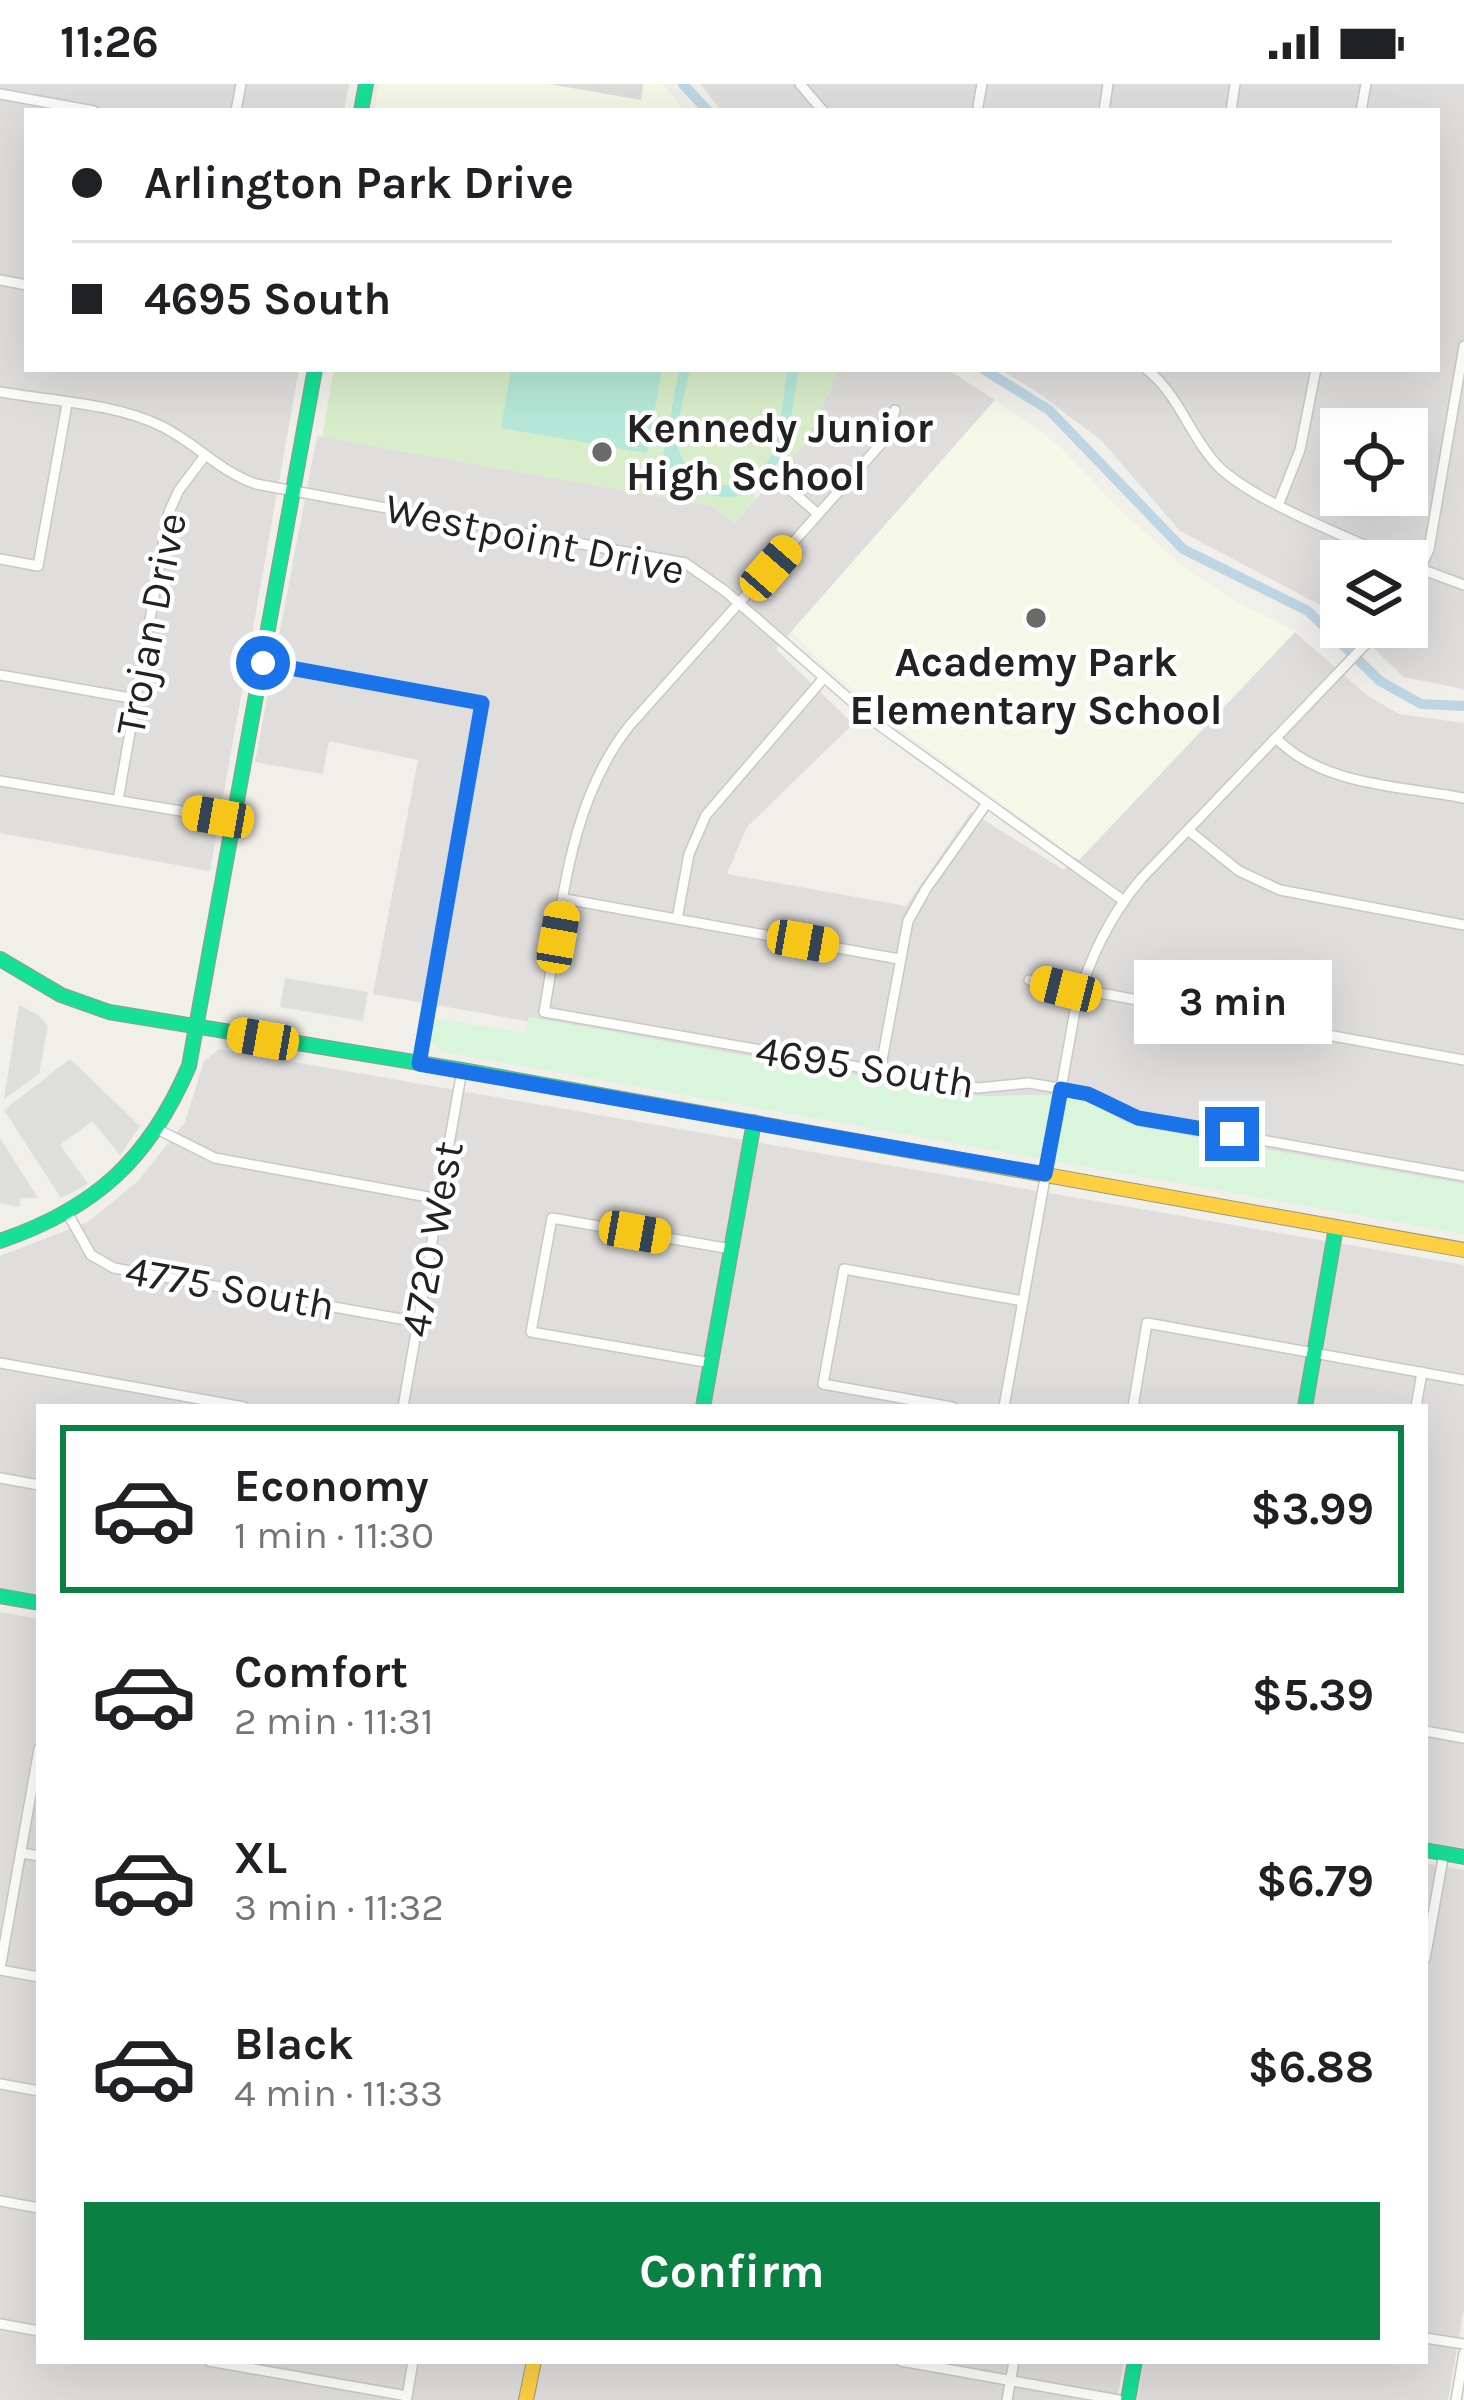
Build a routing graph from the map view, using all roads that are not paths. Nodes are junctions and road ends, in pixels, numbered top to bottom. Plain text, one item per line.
1 (800, 84) edge
2 (982, 84) edge
3 (0, 94) edge
4 (978, 106) dead end
5 (77, 108) edge
6 (820, 108) edge
7 (1464, 346) edge
8 (314, 372) edge
9 (1152, 372) edge
10 (1315, 372) edge
11 (0, 392) edge
12 (67, 404) junction
13 (895, 410) dead end
14 (204, 457) junction
15 (778, 479) dead end
16 (293, 492) junction
17 (1279, 503) junction
18 (818, 514) junction
19 (1356, 540) edge
20 (1428, 547) edge
21 (0, 559) edge
22 (1428, 573) edge
23 (1464, 585) edge
24 (738, 604) junction
25 (1362, 648) edge
26 (263, 663) junction
27 (0, 675) edge
28 (823, 679) junction
29 (136, 700) junction
30 (1276, 737) junction
31 (0, 781) edge
32 (1464, 798) edge
33 (118, 800) junction
34 (987, 803) junction
35 (235, 820) junction
36 (1188, 830) junction
37 (565, 899) junction
38 (1124, 901) junction
39 (677, 919) junction
40 (1464, 925) edge
41 (899, 958) junction
42 (0, 959) edge
43 (1029, 980) dead end
44 (1080, 992) junction
45 (198, 1028) junction
46 (1464, 1060) edge
47 (419, 1064) junction
48 (462, 1070) junction
49 (880, 1071) junction
50 (1061, 1089) junction
51 (754, 1122) junction
52 (160, 1130) junction
53 (1045, 1174) junction
54 (1464, 1176) edge
55 (440, 1199) junction
56 (68, 1214) junction
57 (1336, 1227) junction
58 (0, 1241) edge
59 (731, 1249) junction
60 (1464, 1250) edge
61 (1023, 1301) junction
62 (418, 1322) junction
63 (1314, 1353) junction
64 (710, 1363) junction
65 (0, 1364) edge
66 (1422, 1372) junction
67 (1464, 1380) edge
68 (227, 1404) edge
69 (404, 1404) edge
70 (703, 1404) edge
71 (935, 1404) edge
72 (1005, 1404) edge
73 (1133, 1404) edge
74 (1305, 1404) edge
75 (1417, 1404) edge
76 (0, 1478) edge
77 (36, 1484) edge
78 (0, 1596) edge
79 (36, 1602) edge
80 (1428, 1732) edge
81 (1464, 1738) edge
82 (36, 1765) edge
83 (1428, 1850) edge
84 (20, 1853) junction
85 (1444, 1853) junction
86 (36, 1856) edge
87 (1464, 1857) edge
88 (1428, 1942) edge
89 (0, 1969) edge
90 (36, 1976) edge
91 (0, 2084) edge
92 (36, 2090) edge
93 (0, 2201) edge
94 (36, 2207) edge
95 (0, 2324) edge
96 (36, 2330) edge
97 (1428, 2339) edge
98 (1464, 2349) edge
99 (224, 2364) edge
100 (413, 2364) edge
101 (533, 2364) edge
102 (918, 2364) edge
103 (1014, 2364) edge
104 (1134, 2364) edge
105 (1011, 2381) junction
106 (407, 2398) edge
107 (526, 2400) edge
108 (1007, 2400) edge
109 (1123, 2400) edge
110 (1456, 2400) edge

1 - 6 street
2 - 4 street
3 - 5 street
7 - 20 street
8 - 16 main road
9 - 17 street
10 - 17 street
11 - 12 street, Westpoint Drive
12 - 14 street, Westpoint Drive
12 - 21 street
13 - 18 street
14 - 16 street, Westpoint Drive
14 - 29 street, Trojan Drive
15 - 18 street
16 - 24 street, Westpoint Drive
16 - 26 main road
17 - 19 street
18 - 24 street
22 - 23 street
24 - 28 street, Westpoint Drive
24 - 37 street
25 - 30 street
26 - 35 main road
26 - 47 street
27 - 29 street
28 - 34 street, Westpoint Drive
28 - 39 street
29 - 33 street, Trojan Drive
30 - 32 street
30 - 36 street
31 - 33 street
33 - 35 street
34 - 38 street, Westpoint Drive
34 - 41 street
35 - 45 main road
36 - 38 street
36 - 40 street
37 - 39 street
37 - 49 street, 4695 South
38 - 44 street
39 - 41 street
41 - 49 street
42 - 45 main road
43 - 44 street
44 - 46 street
44 - 50 street
45 - 47 main road
45 - 52 main road
47 - 48 main road
48 - 51 main road
48 - 55 street, 4720 West
49 - 50 street, 4695 South
50 - 53 street
50 - 54 street, 4695 South
51 - 53 main road
51 - 59 main road
52 - 55 street
52 - 56 main road
53 - 57 main road
53 - 61 street
55 - 62 street, 4720 West
56 - 58 main road
56 - 62 street, 4775 South
57 - 60 main road
57 - 63 main road
59 - 64 main road
59 - 64 street
61 - 71 street
61 - 72 street
62 - 69 street, 4720 West
63 - 66 street
63 - 73 street
63 - 74 main road
64 - 70 main road
65 - 68 street
66 - 67 street
66 - 75 street
76 - 77 street
78 - 79 main road
80 - 81 street
82 - 84 street
83 - 85 main road
84 - 86 street
84 - 89 street
85 - 87 main road
85 - 88 street
89 - 90 street
91 - 92 street
93 - 94 street
95 - 96 street
97 - 98 street
98 - 110 street
99 - 106 street
100 - 106 street
101 - 107 main road
102 - 105 street
103 - 105 street
104 - 109 main road
105 - 108 street
105 - 109 street

